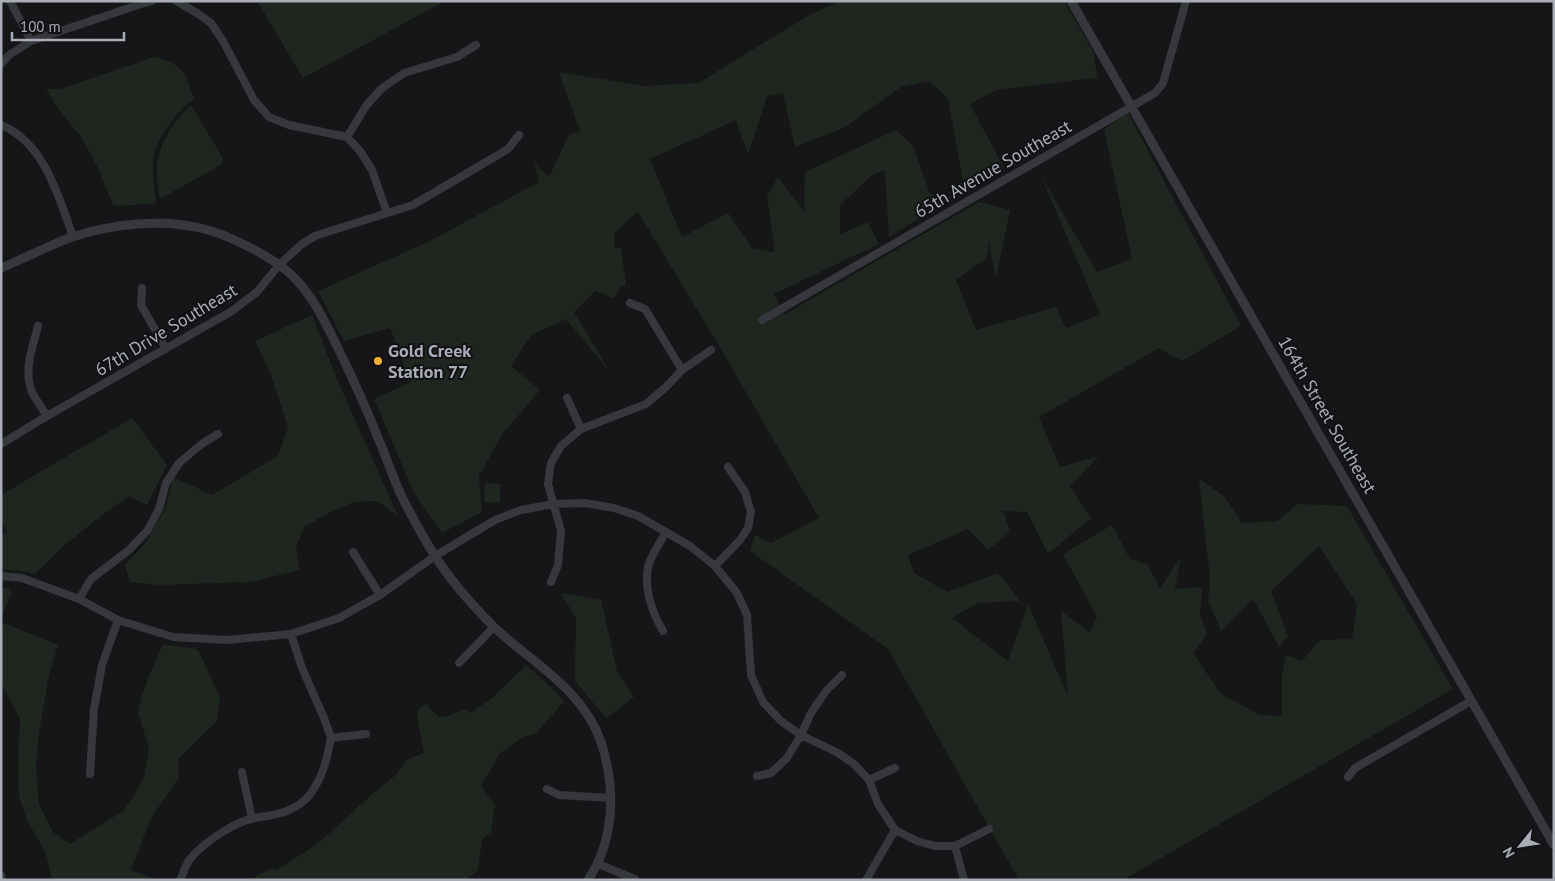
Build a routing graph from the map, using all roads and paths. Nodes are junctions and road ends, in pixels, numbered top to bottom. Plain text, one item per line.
1 (10, 1) edge
2 (152, 1) edge
3 (176, 1) edge
4 (1071, 1) edge
5 (1186, 1) edge
6 (31, 41) junction
7 (476, 45) dead end
8 (1, 64) edge
9 (1130, 107) junction
10 (1, 125) edge
11 (519, 135) dead end
12 (347, 137) junction
13 (387, 213) junction
14 (73, 237) junction
15 (279, 265) junction
16 (1, 268) edge
17 (142, 288) dead end
18 (630, 303) dead end
19 (762, 320) dead end
20 (38, 326) dead end
21 (166, 349) junction
22 (711, 350) dead end
23 (682, 370) junction
24 (567, 398) dead end
25 (47, 416) junction
26 (581, 429) junction
27 (218, 434) dead end
28 (1, 444) edge
29 (728, 467) dead end
30 (553, 504) junction
31 (666, 532) junction
32 (353, 552) dead end
33 (436, 556) junction
34 (715, 566) junction
35 (1, 576) edge
36 (551, 582) dead end
37 (380, 595) junction
38 (80, 599) junction
39 (118, 620) junction
40 (494, 628) junction
41 (663, 631) dead end
42 (291, 634) junction
43 (459, 663) dead end
44 (842, 675) dead end
45 (1471, 701) junction
46 (366, 734) dead end
47 (801, 736) junction
48 (331, 738) junction
49 (895, 768) dead end
50 (242, 772) dead end
51 (90, 774) dead end
52 (757, 776) dead end
53 (1348, 777) dead end
54 (869, 780) junction
55 (547, 789) dead end
56 (612, 798) junction
57 (252, 819) junction
58 (989, 829) dead end
59 (895, 830) junction
60 (1554, 845) edge
61 (954, 846) junction
62 (598, 864) junction
63 (1, 876) edge
64 (635, 879) edge
65 (2, 880) edge
66 (180, 880) edge
67 (588, 880) edge
68 (866, 880) edge
69 (964, 880) edge

1 - 6 street
2 - 6 street
3 - 12 street
4 - 9 street, 164th Street Southeast
5 - 9 street, 65th Avenue Southeast
6 - 8 street
7 - 12 street
9 - 19 street, 65th Avenue Southeast
9 - 45 street, 164th Street Southeast
10 - 14 street
11 - 13 street, 67th Drive Southeast
12 - 13 street
13 - 15 street, 67th Drive Southeast
14 - 15 street
14 - 16 street
15 - 21 street, 67th Drive Southeast
15 - 33 street
17 - 21 street
18 - 23 street
20 - 25 street
21 - 25 street, 67th Drive Southeast
22 - 23 street
23 - 26 street
24 - 26 street
25 - 28 street, 67th Drive Southeast
26 - 30 street
27 - 38 street
29 - 34 street
30 - 31 street
30 - 33 street
30 - 36 street
31 - 34 street
31 - 41 street
32 - 37 street
33 - 37 street
33 - 40 street
34 - 47 street
35 - 38 street
37 - 42 street
38 - 39 street
39 - 42 street
39 - 51 street
40 - 43 street
40 - 56 street
42 - 48 street
44 - 47 street
45 - 53 street
45 - 60 street, 164th Street Southeast
46 - 48 street
47 - 52 street
47 - 54 street
48 - 57 street
49 - 54 street
50 - 57 street
54 - 59 street
55 - 56 street
56 - 62 street
57 - 66 street
58 - 61 street
59 - 61 street
59 - 68 street
61 - 69 street
62 - 64 street
62 - 67 street
63 - 65 street

